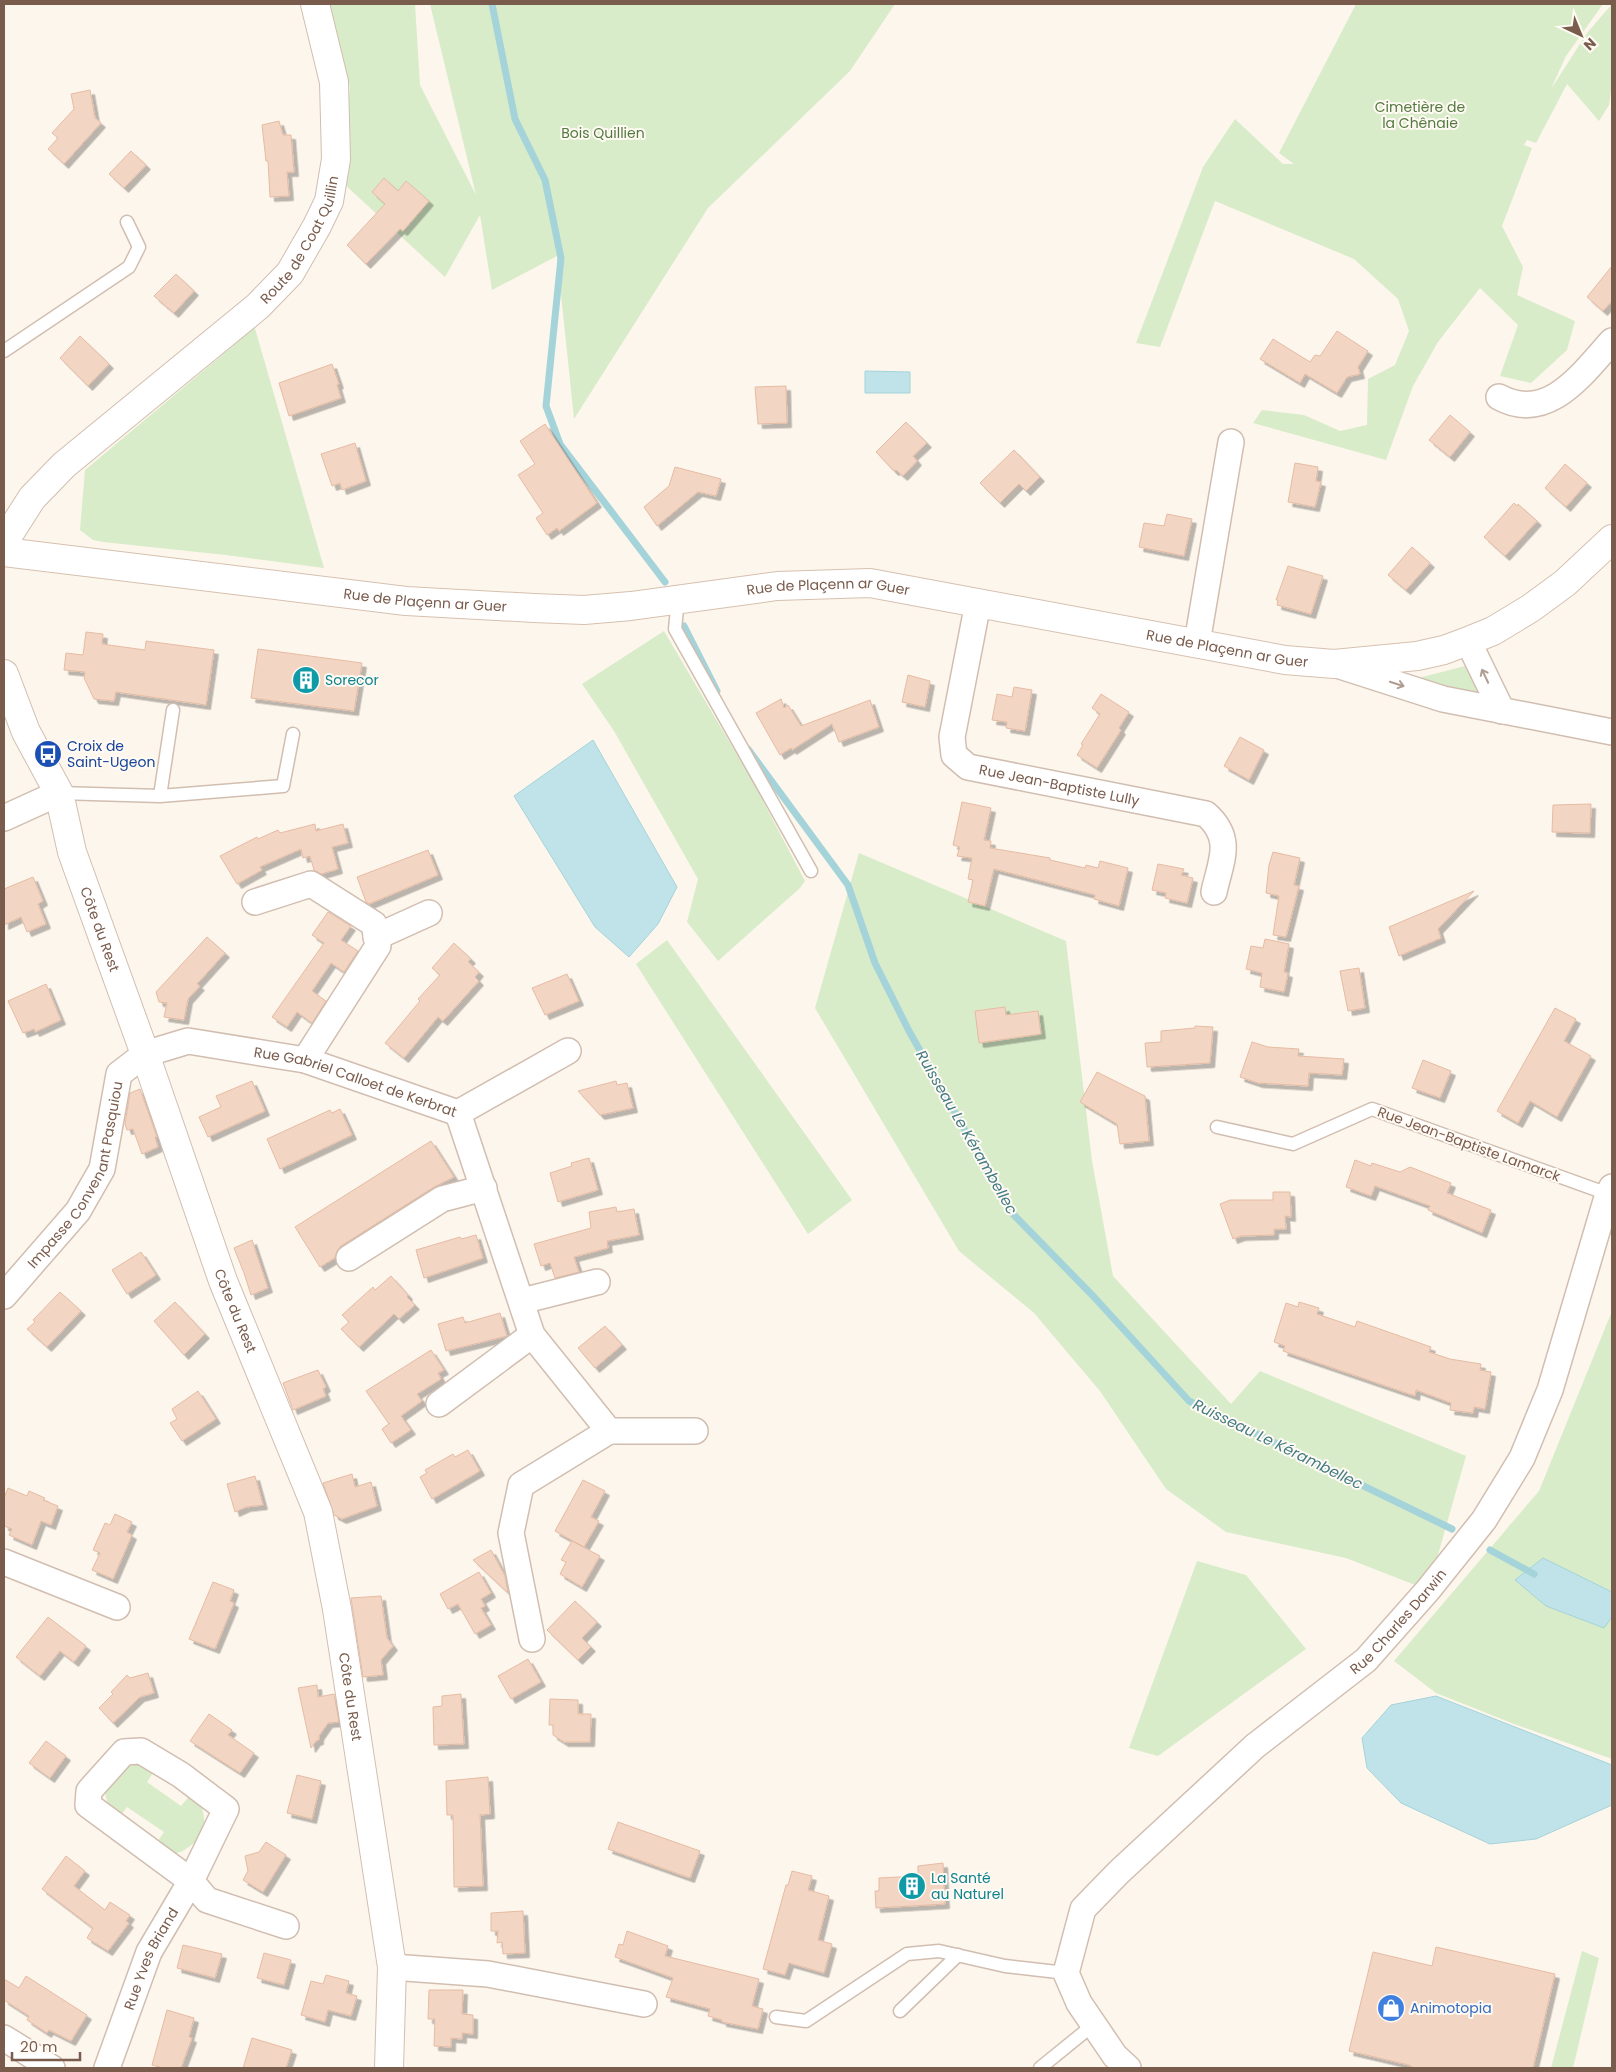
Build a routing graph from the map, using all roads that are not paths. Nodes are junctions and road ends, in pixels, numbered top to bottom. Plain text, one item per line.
1 (315, 4) edge
2 (127, 222) dead end
3 (1612, 341) edge
4 (4, 352) edge
5 (1499, 398) dead end
6 (1231, 442) dead end
7 (1612, 539) edge
8 (4, 542) edge
9 (4, 552) edge
10 (678, 600) junction
11 (978, 603) junction
12 (1468, 641) junction
13 (1197, 644) junction
14 (1334, 664) junction
15 (4, 674) edge
16 (173, 710) dead end
17 (1502, 710) junction
18 (1612, 732) edge
19 (293, 734) dead end
20 (59, 793) junction
21 (160, 796) junction
22 (4, 818) edge
23 (811, 871) dead end
24 (1214, 892) dead end
25 (255, 902) dead end
26 (429, 913) dead end
27 (376, 937) junction
28 (568, 1051) dead end
29 (145, 1054) junction
30 (305, 1060) junction
31 (458, 1113) junction
32 (1216, 1127) dead end
33 (484, 1188) junction
34 (1610, 1191) edge
35 (349, 1258) dead end
36 (597, 1282) dead end
37 (4, 1296) edge
38 (522, 1302) junction
39 (532, 1335) junction
40 (439, 1404) dead end
41 (610, 1431) junction
42 (696, 1431) dead end
43 (4, 1562) edge
44 (117, 1607) dead end
45 (532, 1640) dead end
46 (191, 1881) junction
47 (286, 1926) dead end
48 (958, 1955) junction
49 (392, 1967) junction
50 (1066, 1973) junction
51 (644, 2004) dead end
52 (900, 2011) dead end
53 (776, 2017) dead end
54 (1093, 2025) junction
55 (4, 2038) edge
56 (52, 2068) edge
57 (107, 2068) edge
58 (389, 2068) edge
59 (1040, 2068) edge
60 (1128, 2068) edge

1 - 8 street, Route de Coat Quillin
2 - 4 lane
3 - 5 street
6 - 13 street
7 - 12 street, Rue de Plaçenn ar Guer
9 - 10 street, Rue de Plaçenn ar Guer
10 - 11 street, Rue de Plaçenn ar Guer
10 - 23 lane
11 - 13 street, Rue de Plaçenn ar Guer
11 - 24 street, Rue Jean-Baptiste Lully
12 - 14 street, Rue de Plaçenn ar Guer
17 -> 12 street
13 - 14 street, Rue de Plaçenn ar Guer
14 -> 17 street
15 - 20 street, Côte du Rest
16 - 21 lane
17 - 18 street
19 - 21 lane
20 - 21 lane
20 - 22 street
20 - 29 street, Côte du Rest
25 - 27 street
26 - 27 street
27 - 30 street
28 - 31 street
29 - 30 street, Rue Gabriel Calloet de Kerbrat
29 - 37 street, Impasse Convenant Pasquiou
29 - 49 street, Côte du Rest
30 - 31 street, Rue Gabriel Calloet de Kerbrat
31 - 33 street, Rue Gabriel Calloet de Kerbrat
32 - 34 lane, Rue Jean-Baptiste Lamarck
33 - 35 street
33 - 38 street, Rue Gabriel Calloet de Kerbrat
34 - 50 street, Rue Charles Darwin
36 - 38 street
38 - 39 street, Rue Gabriel Calloet de Kerbrat
39 - 40 street
39 - 41 street, Rue Gabriel Calloet de Kerbrat
41 - 42 street
41 - 45 street
43 - 44 street
46 - 46 street, Rue Yves Briand
46 - 47 street, Rue Yves Briand
46 - 57 street, Rue Yves Briand
48 - 50 lane
48 - 52 lane
48 - 53 lane
49 - 51 street
49 - 58 street, Côte du Rest
50 - 54 street
54 - 59 lane
54 - 60 street
55 - 56 street

